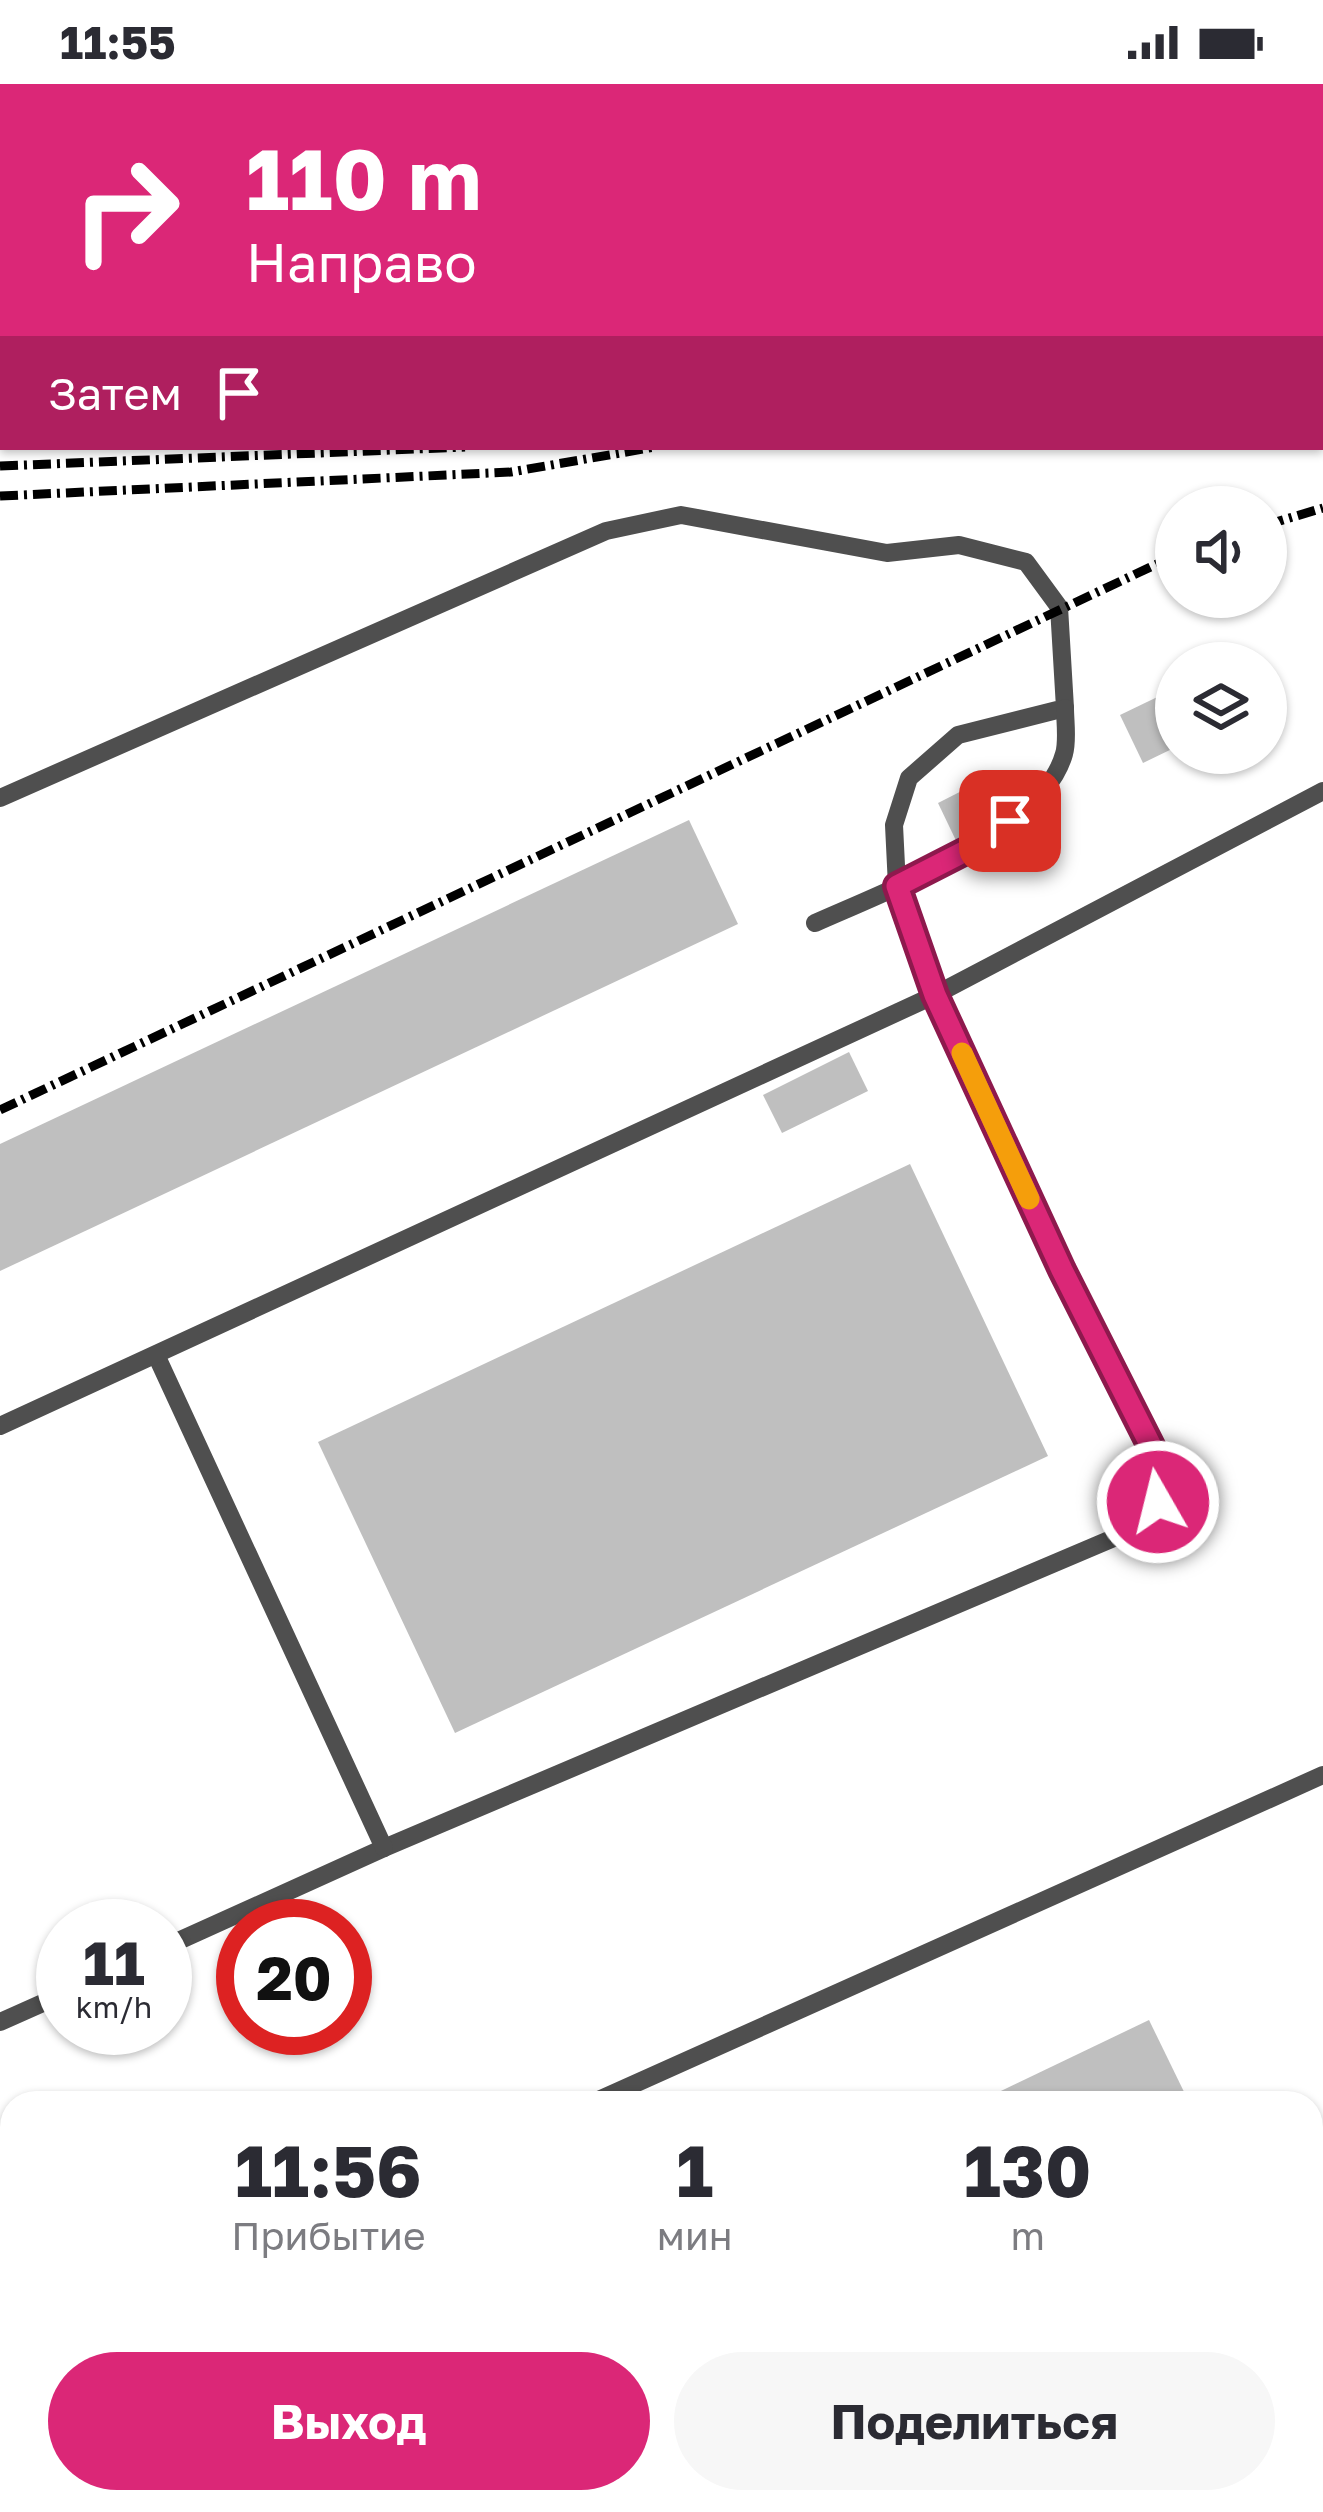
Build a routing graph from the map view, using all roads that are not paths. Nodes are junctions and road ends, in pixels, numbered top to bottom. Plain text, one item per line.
1 (1065, 707) junction
2 (1323, 791) edge
3 (0, 798) edge
4 (897, 886) junction
5 (815, 923) dead end
6 (935, 995) junction
7 (157, 1357) junction
8 (0, 1426) edge
9 (1323, 1775) edge
10 (384, 1848) junction
11 (192, 1935) edge
12 (36, 2006) edge
13 (0, 2022) edge
14 (619, 2091) edge

1 - 3 lane
1 - 4 lane
1 - 4 lane
2 - 6 lane
4 - 5 lane
4 - 6 lane
6 - 7 lane
6 - 10 lane
7 - 8 lane
7 - 10 lane
9 - 14 lane
10 - 11 lane
12 - 13 lane

